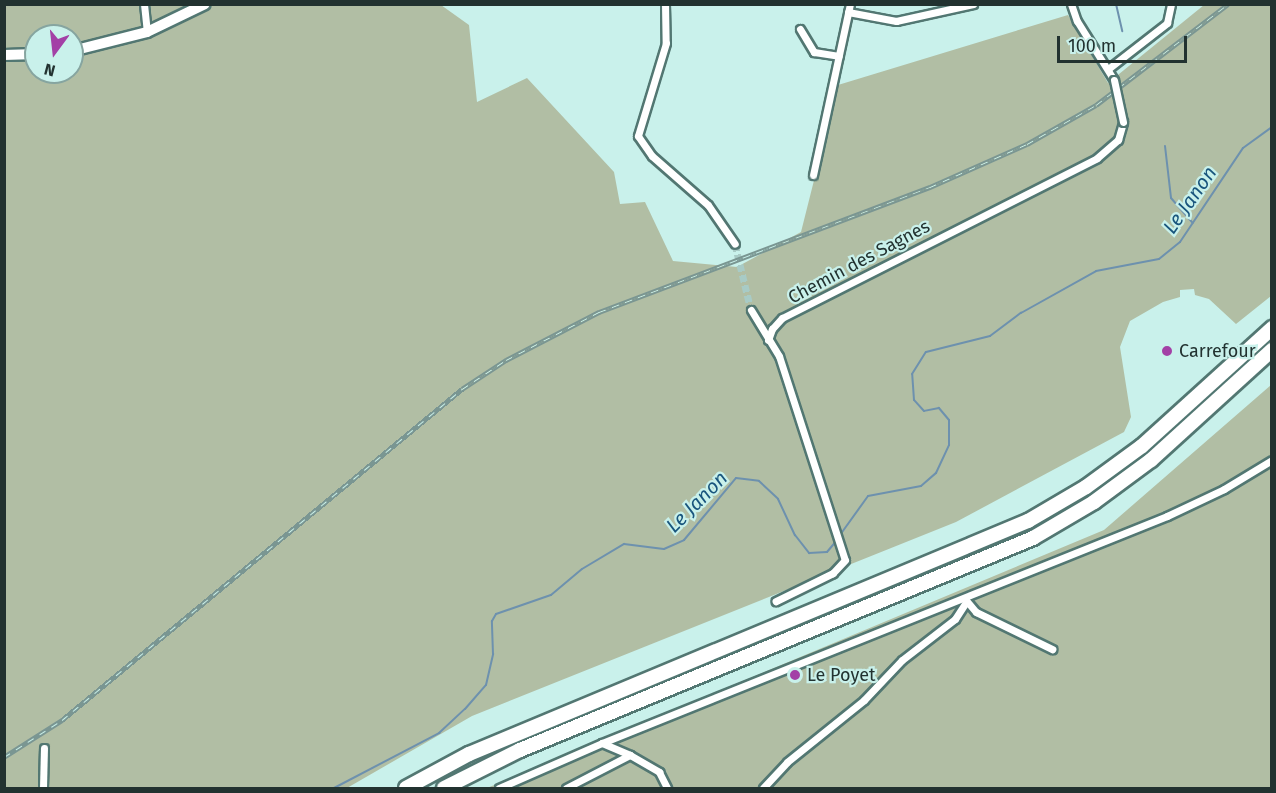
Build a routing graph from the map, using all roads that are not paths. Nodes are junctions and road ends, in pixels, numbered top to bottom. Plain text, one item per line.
1 (144, 4) edge
2 (205, 4) edge
3 (665, 4) edge
4 (973, 4) edge
5 (1071, 4) edge
6 (1171, 4) edge
7 (849, 8) edge
8 (800, 29) dead end
9 (147, 32) junction
10 (84, 48) edge
11 (24, 54) edge
12 (4, 55) edge
13 (839, 56) junction
14 (1108, 69) junction
15 (813, 175) dead end
16 (735, 244) tunnel mouth
17 (752, 310) tunnel mouth
18 (1272, 328) edge
19 (768, 340) junction
20 (1272, 350) edge
21 (1272, 460) edge
22 (965, 600) junction
23 (776, 601) dead end
24 (1052, 649) dead end
25 (602, 743) junction
26 (44, 748) dead end
27 (630, 755) junction
28 (43, 789) edge
29 (406, 789) edge
30 (444, 789) edge
31 (499, 789) edge
32 (566, 789) edge
33 (667, 789) edge
34 (763, 789) edge

1 - 9 street
2 - 9 main road
3 - 16 street
4 - 7 street
5 - 14 street, Chemin des Sagnes
6 - 14 street
7 - 13 street
8 - 13 street
9 - 10 main road
11 - 12 main road
13 - 15 street
14 - 19 street, Chemin des Sagnes, bridge
17 - 19 street
18 - 29 highway
19 - 23 street
20 - 30 highway
21 - 22 street
22 - 24 street
22 - 25 street
22 - 34 street
25 - 27 street
25 - 31 street
26 - 28 street
27 - 32 street
27 - 33 street

